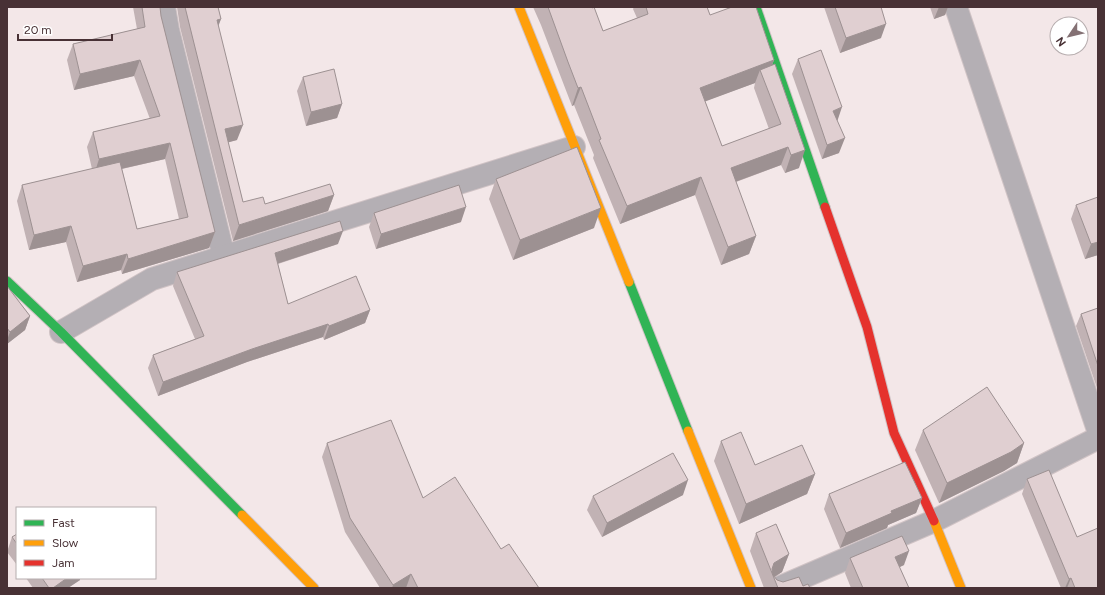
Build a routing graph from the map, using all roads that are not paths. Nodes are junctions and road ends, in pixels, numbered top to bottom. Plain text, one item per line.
1 (164, 7) edge
2 (519, 7) edge
3 (756, 7) edge
4 (956, 7) edge
5 (574, 147) junction
6 (224, 257) junction
7 (7, 281) edge
8 (61, 332) junction
9 (1098, 430) edge
10 (1098, 438) edge
11 (934, 521) junction
12 (314, 588) edge
13 (751, 588) edge
14 (778, 588) edge
15 (961, 588) edge

1 - 6 street
2 - 5 street
3 - 11 street
4 - 9 street
5 - 6 street
5 - 13 street
6 - 8 street
7 - 8 street
8 - 12 street
10 - 11 street
11 - 14 street
11 - 15 street

